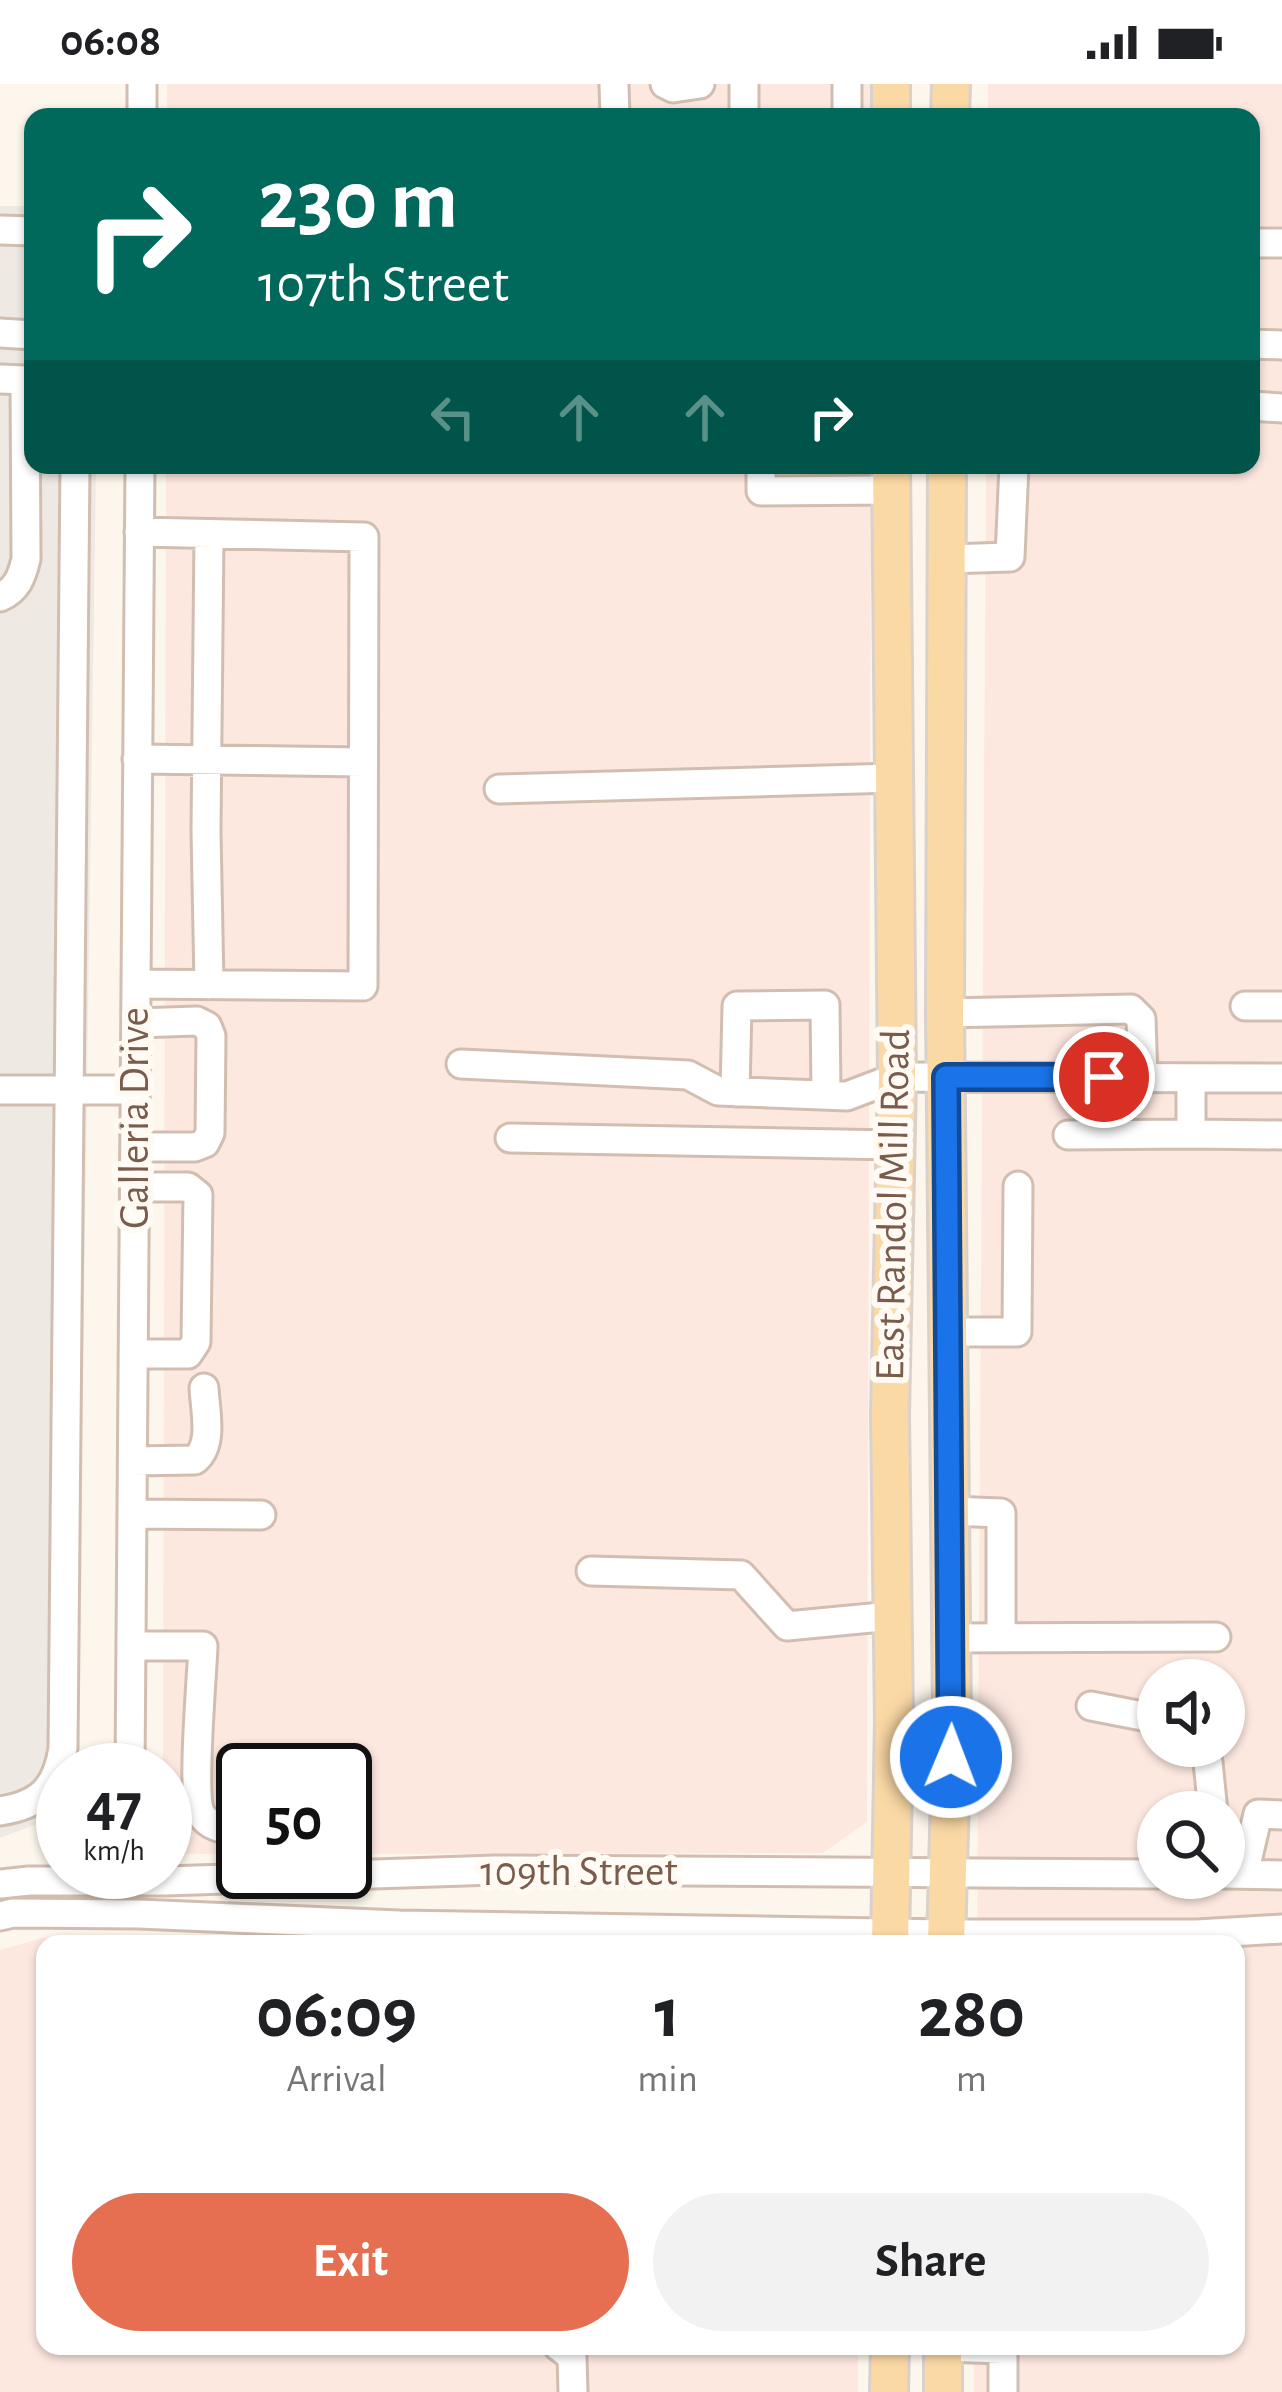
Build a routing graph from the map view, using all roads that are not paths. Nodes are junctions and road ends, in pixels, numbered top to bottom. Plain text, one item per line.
1 (664, 84) edge
2 (700, 84) edge
3 (24, 384) edge
4 (12, 432) edge
5 (74, 474) edge
6 (140, 474) edge
7 (761, 474) edge
8 (947, 474) edge
9 (1013, 474) edge
10 (891, 477) edge
11 (139, 532) junction
12 (209, 534) junction
13 (947, 559) junction
14 (0, 597) edge
15 (137, 759) junction
16 (208, 760) junction
17 (363, 762) junction
18 (895, 778) junction
19 (499, 789) dead end
20 (136, 984) junction
21 (209, 985) junction
22 (1245, 1006) dead end
23 (1282, 1006) edge
24 (945, 1013) junction
25 (136, 1023) junction
26 (461, 1064) dead end
27 (897, 1077) junction
28 (946, 1077) junction
29 (1143, 1078) junction
30 (1191, 1078) junction
31 (1282, 1078) edge
32 (0, 1090) edge
33 (69, 1090) junction
34 (135, 1090) junction
35 (735, 1092) junction
36 (826, 1095) junction
37 (1191, 1134) junction
38 (1068, 1135) dead end
39 (1282, 1135) edge
40 (510, 1138) dead end
41 (895, 1145) junction
42 (135, 1147) junction
43 (1018, 1186) dead end
44 (135, 1187) junction
45 (949, 1332) junction
46 (134, 1354) junction
47 (204, 1388) dead end
48 (133, 1461) junction
49 (950, 1511) junction
50 (132, 1514) junction
51 (261, 1515) dead end
52 (591, 1571) dead end
53 (892, 1616) junction
54 (1216, 1637) dead end
55 (951, 1638) junction
56 (1001, 1638) junction
57 (131, 1646) junction
58 (1091, 1706) dead end
59 (1137, 1715) edge
60 (952, 1718) junction
61 (893, 1720) junction
62 (130, 1743) edge
63 (0, 1811) edge
64 (1282, 1814) edge
65 (216, 1826) edge
66 (1245, 1846) edge
67 (891, 1874) junction
68 (948, 1874) junction
69 (1137, 1874) edge
70 (1245, 1874) edge
71 (1282, 1875) edge
72 (36, 1881) edge
73 (372, 1883) edge
74 (0, 1884) edge
75 (130, 1899) edge
76 (451, 1899) junction
77 (130, 1914) junction
78 (0, 1916) edge
79 (1282, 1929) edge
80 (552, 1935) edge
81 (890, 1935) edge
82 (946, 1935) edge
83 (1237, 1935) edge
84 (569, 2355) edge
85 (890, 2355) edge
86 (943, 2355) edge
87 (1003, 2355) edge
88 (573, 2392) edge
89 (889, 2392) edge
90 (943, 2392) edge
91 (1003, 2392) edge

1 - 2 street
3 - 4 street
4 - 14 street
5 - 33 street
6 - 11 street, Galleria Drive
7 - 10 street
8 - 13 main road, East Randol Mill Road
9 - 13 street
10 - 18 main road, East Randol Mill Road
11 - 12 street
11 - 15 street, Galleria Drive
12 - 16 street
12 - 17 street
13 - 24 main road, East Randol Mill Road
15 - 16 street
15 - 20 street, Galleria Drive
16 - 17 street
16 - 21 street
17 - 21 street
18 - 19 street
18 - 27 main road, East Randol Mill Road
20 - 21 street
20 - 25 street, Galleria Drive
22 - 23 street
24 - 28 main road, East Randol Mill Road
24 - 29 street
25 - 34 street, Galleria Drive
25 - 42 street
26 - 35 street
27 - 28 street
27 - 36 street
27 - 41 main road, East Randol Mill Road
28 - 29 street
28 - 45 main road, East Randol Mill Road
29 - 30 street
30 - 31 street
30 - 37 street
32 - 33 street
33 - 34 street
33 - 63 street
34 - 42 street, Galleria Drive
35 - 36 street
35 - 36 street
37 - 38 street
37 - 39 street
40 - 41 street
41 - 53 main road, East Randol Mill Road
42 - 44 street, Galleria Drive
43 - 45 street
44 - 46 street, Galleria Drive
44 - 46 street
45 - 49 main road, East Randol Mill Road
46 - 48 street, Galleria Drive
47 - 48 street
48 - 50 street, Galleria Drive
49 - 55 main road, East Randol Mill Road
49 - 56 street
50 - 51 street
50 - 57 street, Galleria Drive
52 - 53 street
53 - 61 main road, East Randol Mill Road
54 - 56 street
55 - 56 street
55 - 60 main road, East Randol Mill Road
57 - 62 street, Galleria Drive
57 - 65 street
58 - 59 street
60 - 61 main road
60 - 68 main road, East Randol Mill Road
61 - 67 main road, East Randol Mill Road
64 - 66 street
67 - 68 street, 109th Street
67 - 76 street, 109th Street
67 - 81 main road, East Randol Mill Road
68 - 69 street, 109th Street
68 - 82 main road, East Randol Mill Road
70 - 71 street
72 - 74 street, 109th Street
73 - 76 street, 109th Street
75 - 77 street
76 - 77 street, 109th Street
76 - 80 street, 109th Street
77 - 78 street, 109th Street
79 - 83 street, 109th Street
84 - 88 street
85 - 89 main road
86 - 90 main road
87 - 91 street

